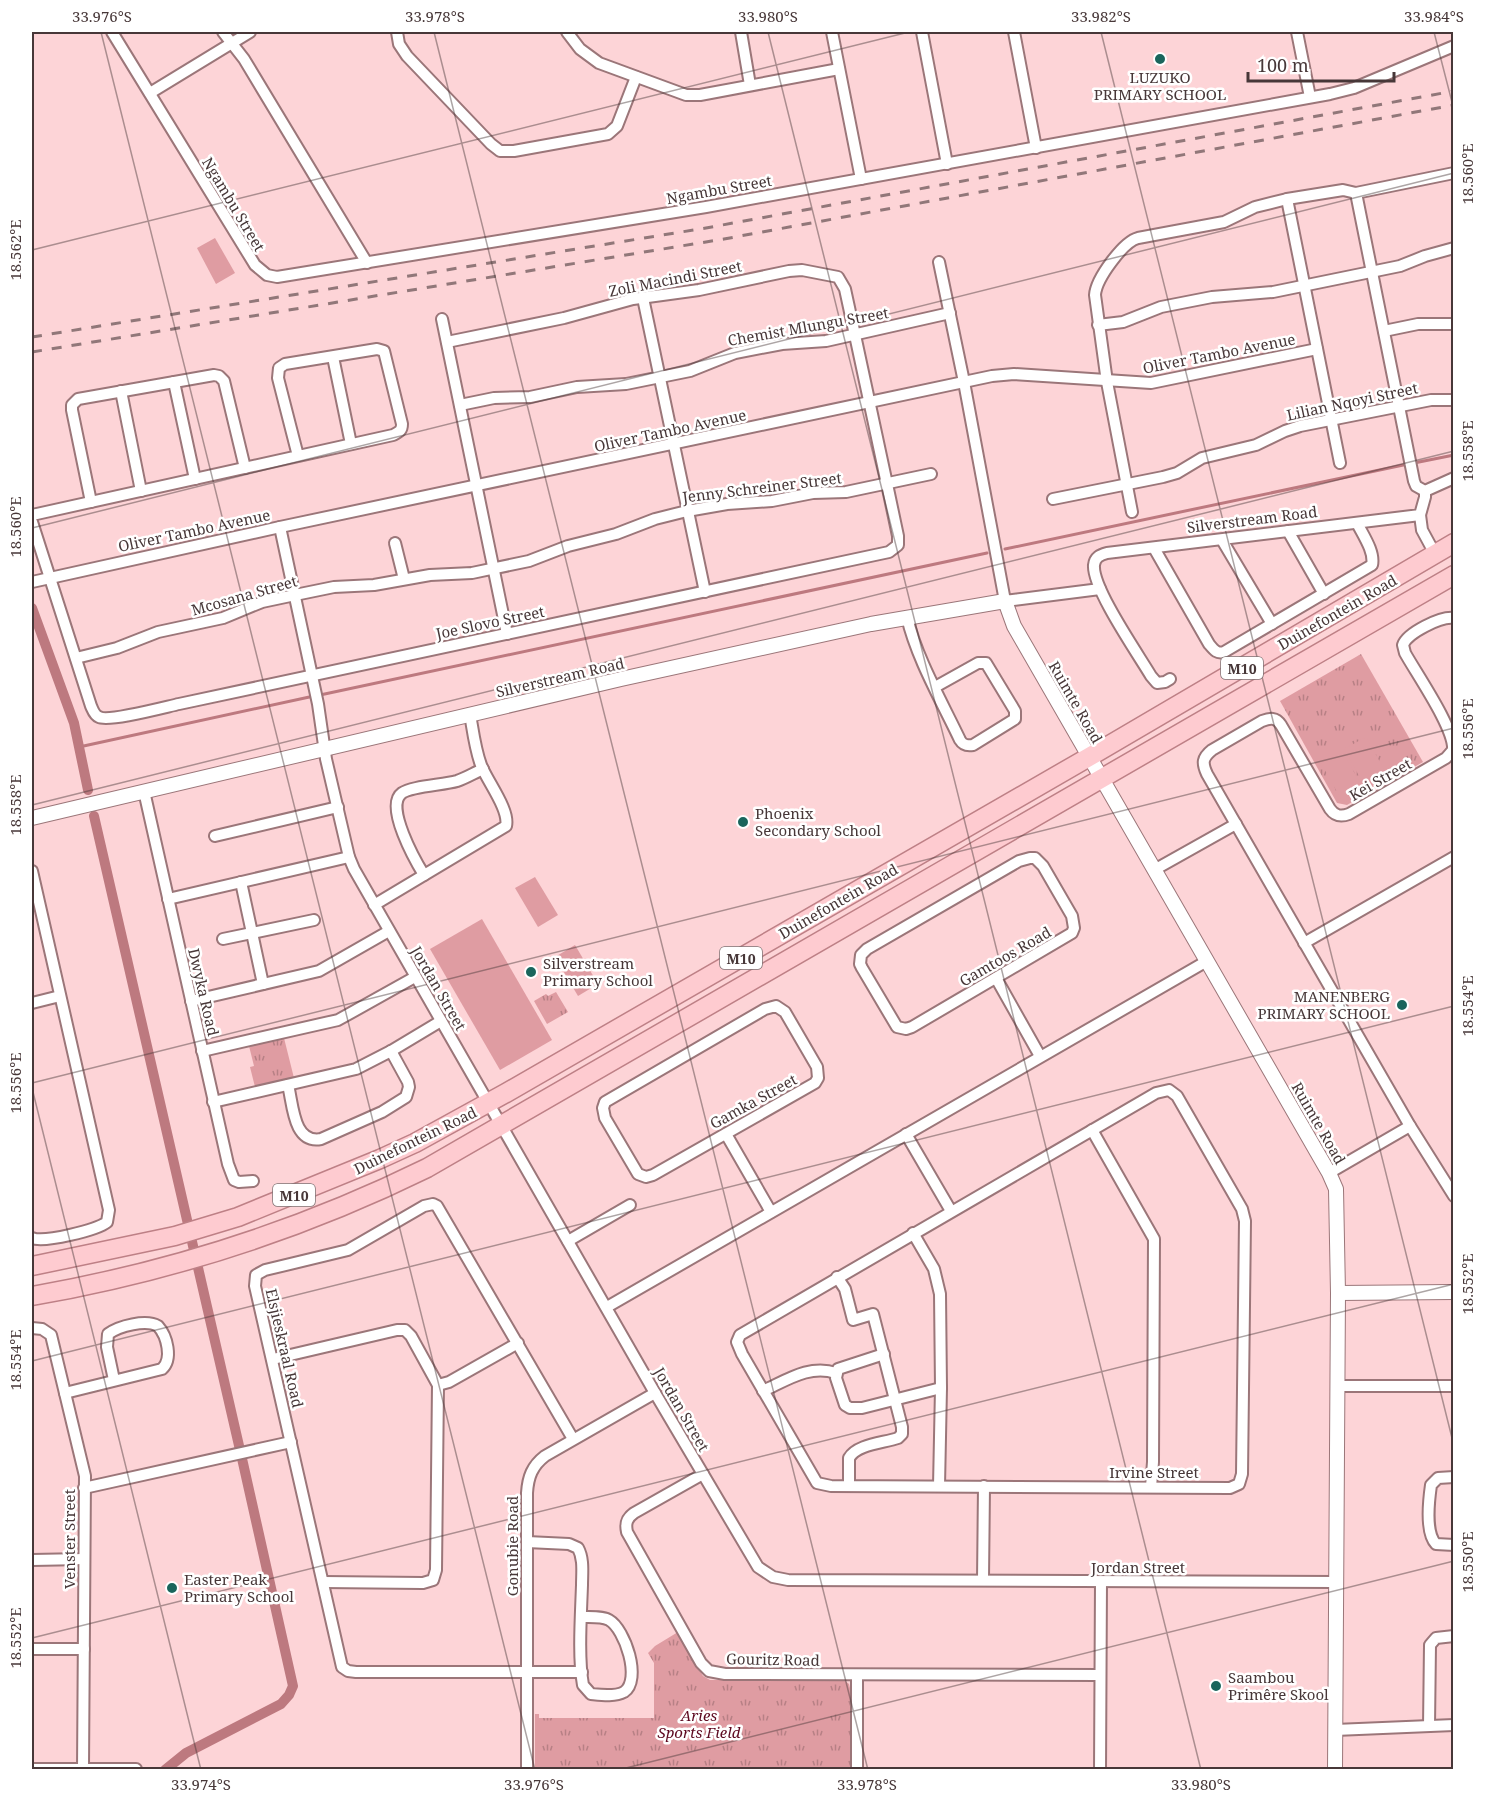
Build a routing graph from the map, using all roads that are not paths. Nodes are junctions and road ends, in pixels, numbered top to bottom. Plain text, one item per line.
1 (112, 32) edge
2 (224, 32) edge
3 (250, 32) edge
4 (397, 32) edge
5 (567, 32) edge
6 (741, 32) edge
7 (832, 32) edge
8 (922, 32) edge
9 (1014, 32) edge
10 (1297, 32) edge
11 (232, 42) junction
12 (1454, 46) edge
13 (839, 69) junction
14 (636, 77) junction
15 (750, 85) junction
16 (150, 93) junction
17 (1310, 98) junction
18 (1036, 148) junction
19 (947, 164) junction
20 (1454, 173) edge
21 (861, 179) junction
22 (1356, 193) junction
23 (1287, 199) junction
24 (1454, 248) edge
25 (939, 262) dead end
26 (367, 263) junction
27 (1373, 271) junction
28 (1304, 285) junction
29 (643, 298) junction
30 (950, 313) junction
31 (442, 319) dead end
32 (1454, 324) edge
33 (1098, 325) junction
34 (1384, 331) junction
35 (855, 335) junction
36 (447, 342) junction
37 (1317, 349) junction
38 (333, 357) junction
39 (659, 378) junction
40 (174, 382) junction
41 (964, 382) junction
42 (1107, 382) junction
43 (121, 391) junction
44 (1454, 400) edge
45 (870, 402) junction
46 (460, 405) junction
47 (1399, 406) junction
48 (1332, 419) junction
49 (351, 444) junction
50 (674, 444) junction
51 (298, 456) junction
52 (1340, 463) dead end
53 (245, 468) junction
54 (932, 474) dead end
55 (1454, 478) edge
56 (195, 479) junction
57 (887, 483) junction
58 (477, 485) junction
59 (1127, 485) junction
60 (141, 491) junction
61 (1425, 491) junction
62 (1053, 499) dead end
63 (91, 502) junction
64 (687, 511) junction
65 (1132, 512) dead end
66 (32, 515) edge
67 (1420, 515) junction
68 (32, 522) edge
69 (1357, 523) junction
70 (280, 527) junction
71 (1288, 531) junction
72 (1222, 540) junction
73 (395, 543) dead end
74 (1454, 543) edge
75 (1154, 548) junction
76 (1435, 554) junction
77 (494, 568) junction
78 (1454, 575) edge
79 (50, 577) junction
80 (404, 579) junction
81 (32, 582) edge
82 (1100, 589) junction
83 (705, 592) junction
84 (1324, 594) junction
85 (295, 595) junction
86 (1005, 601) junction
87 (907, 617) junction
88 (1454, 618) edge
89 (1272, 624) junction
90 (507, 634) junction
91 (76, 658) junction
92 (312, 676) junction
93 (1170, 679) dead end
94 (935, 687) junction
95 (470, 714) junction
96 (326, 748) junction
97 (1089, 757) junction
98 (483, 769) junction
99 (1101, 779) junction
100 (144, 791) junction
101 (338, 807) junction
102 (32, 818) edge
103 (1236, 824) junction
104 (215, 836) dead end
105 (349, 857) junction
106 (1454, 857) edge
107 (1154, 870) junction
108 (32, 871) edge
109 (424, 875) junction
110 (241, 882) junction
111 (168, 900) junction
112 (374, 905) junction
113 (36, 910) edge
114 (315, 920) dead end
115 (389, 931) junction
116 (252, 933) junction
117 (223, 939) dead end
118 (1304, 943) junction
119 (1207, 961) junction
120 (415, 977) junction
121 (996, 978) junction
122 (264, 984) junction
123 (60, 996) junction
124 (191, 1001) junction
125 (32, 1003) edge
126 (441, 1021) junction
127 (202, 1051) junction
128 (391, 1051) junction
129 (1040, 1056) junction
130 (288, 1085) junction
131 (213, 1102) junction
132 (489, 1103) junction
133 (501, 1125) junction
134 (1410, 1126) junction
135 (1092, 1131) junction
136 (726, 1134) junction
137 (906, 1134) junction
138 (1329, 1173) junction
139 (253, 1181) dead end
140 (1454, 1196) edge
141 (630, 1205) dead end
142 (951, 1211) junction
143 (771, 1212) junction
144 (913, 1233) junction
145 (32, 1238) edge
146 (568, 1241) junction
147 (32, 1266) edge
148 (837, 1277) junction
149 (1454, 1292) edge
150 (1338, 1293) junction
151 (32, 1296) edge
152 (607, 1307) junction
153 (32, 1328) edge
154 (518, 1342) junction
155 (884, 1354) junction
156 (273, 1359) junction
157 (836, 1373) junction
158 (114, 1380) junction
159 (438, 1385) junction
160 (1337, 1386) junction
161 (1454, 1386) edge
162 (941, 1388) junction
163 (763, 1391) junction
164 (64, 1393) junction
165 (655, 1393) junction
166 (896, 1399) junction
167 (573, 1439) junction
168 (291, 1442) junction
169 (703, 1474) junction
170 (1454, 1477) edge
171 (849, 1486) junction
172 (939, 1486) junction
173 (984, 1486) junction
174 (1151, 1487) junction
175 (84, 1488) junction
176 (527, 1542) junction
177 (1454, 1545) edge
178 (84, 1559) junction
179 (32, 1560) edge
180 (983, 1580) junction
181 (323, 1582) junction
182 (1101, 1582) junction
183 (1336, 1582) junction
184 (581, 1617) junction
185 (1454, 1636) edge
186 (32, 1649) edge
187 (84, 1649) junction
188 (526, 1672) junction
189 (582, 1672) junction
190 (857, 1675) junction
191 (1100, 1675) junction
192 (1454, 1725) edge
193 (1429, 1726) junction
194 (1335, 1730) junction
195 (32, 1769) edge
196 (83, 1769) edge
197 (136, 1769) edge
198 (527, 1770) edge
199 (857, 1770) edge
200 (1100, 1770) edge
201 (1335, 1770) edge

1 - 16 street, Ngambu Street
2 - 11 street
3 - 11 street
4 - 14 street
5 - 14 street
6 - 15 street
7 - 13 street
8 - 19 street
9 - 18 street
10 - 17 street
11 - 16 street
11 - 26 street
12 - 17 street, Ngambu Street
13 - 15 street
13 - 21 street
14 - 15 street
16 - 26 street, Ngambu Street
17 - 18 street, Ngambu Street
18 - 19 street, Ngambu Street
19 - 21 street, Ngambu Street
20 - 22 street
21 - 26 street, Ngambu Street
22 - 23 street
22 - 27 street
23 - 28 street
23 - 33 street
24 - 27 street
25 - 30 street
27 - 28 street
27 - 34 street
28 - 33 street
28 - 37 street
29 - 35 street, Zoli Macindi Street
29 - 36 street, Zoli Macindi Street
29 - 39 street
30 - 35 street, Chemist Mlungu Street
30 - 41 street
31 - 36 street
32 - 34 street
33 - 42 street
34 - 47 street
35 - 39 street, Chemist Mlungu Street
35 - 45 street
36 - 46 street
37 - 42 street, Oliver Tambo Avenue
37 - 48 street
38 - 49 street
38 - 49 street
38 - 51 street
39 - 46 street, Chemist Mlungu Street
39 - 50 street
40 - 43 street
40 - 53 street
40 - 56 street
41 - 42 street, Oliver Tambo Avenue
41 - 45 street, Oliver Tambo Avenue
41 - 86 street
42 - 59 street
43 - 60 street
43 - 63 street
44 - 47 street, Lilian Nqoyi Street
45 - 50 street, Oliver Tambo Avenue
45 - 57 street
46 - 58 street
47 - 48 street, Lilian Nqoyi Street
47 - 61 street
48 - 52 street
48 - 59 street, Lilian Nqoyi Street
49 - 51 street
50 - 58 street, Oliver Tambo Avenue
50 - 64 street
51 - 53 street
53 - 56 street
54 - 57 street, Jenny Schreiner Street
55 - 61 street
56 - 60 street
57 - 64 street, Jenny Schreiner Street
57 - 83 street, Joe Slovo Street
58 - 70 street, Oliver Tambo Avenue
58 - 77 street
59 - 62 street, Lilian Nqoyi Street
59 - 65 street
60 - 63 street
61 - 67 street
63 - 66 street
64 - 77 street, Jenny Schreiner Street
64 - 83 street
67 - 69 street, Silverstream Road
67 - 76 street
68 - 79 street
69 - 71 street, Silverstream Road
69 - 84 street
70 - 79 street, Oliver Tambo Avenue
70 - 85 street, Jordan Street
71 - 72 street, Silverstream Road
71 - 84 street
72 - 75 street, Silverstream Road
72 - 89 street
73 - 80 street
74 - 76 main road, Duinefontein Road / M10
75 - 82 street, Silverstream Road
75 - 89 street
76 - 97 main road, Duinefontein Road / M10
77 - 80 street, Mcosana Street
77 - 90 street
78 - 99 main road, Duinefontein Road / M10
79 - 81 street, Oliver Tambo Avenue
79 - 91 street
80 - 85 street, Mcosana Street
82 - 86 street, Silverstream Road
82 - 93 street, Silverstream Road
83 - 90 street, Joe Slovo Street
84 - 89 street
85 - 91 street, Mcosana Street
85 - 92 street, Jordan Street
86 - 87 street, Silverstream Road
86 - 97 street, Ruimte Road
87 - 94 street
87 - 95 street, Silverstream Road
88 - 103 street, Kei Street
90 - 92 street, Joe Slovo Street
91 - 92 street, Joe Slovo Street
92 - 96 street, Jordan Street
94 - 94 street
95 - 96 street, Silverstream Road
95 - 98 street
96 - 100 street, Silverstream Road
96 - 101 street, Jordan Street
97 - 99 street, Ruimte Road
97 - 132 main road, Duinefontein Road / M10
98 - 109 street
98 - 109 street
99 - 107 street, Ruimte Road
99 - 133 main road, Duinefontein Road / M10
100 - 102 street, Silverstream Road
100 - 111 street, Dwyka Road
101 - 104 street
101 - 105 street, Jordan Street
103 - 107 street
103 - 118 street
105 - 110 street
105 - 112 street, Jordan Street
106 - 118 street
107 - 119 street, Ruimte Road
108 - 113 street
109 - 112 street
110 - 111 street
110 - 116 street
111 - 124 street, Dwyka Road
112 - 115 street, Jordan Street
113 - 123 street
114 - 116 street
115 - 120 street, Jordan Street
115 - 122 street
116 - 117 street
116 - 122 street
118 - 134 street
119 - 129 street
119 - 138 street, Ruimte Road
120 - 126 street, Jordan Street
120 - 127 street
121 - 121 street, Gamtoos Road
121 - 129 street
122 - 124 street
123 - 125 street
123 - 145 street
124 - 127 street, Dwyka Road
126 - 128 street
126 - 132 street, Jordan Street
127 - 131 street, Dwyka Road
128 - 130 street
128 - 130 street
129 - 137 street
130 - 131 street
131 - 139 street, Dwyka Road
132 - 133 street, Jordan Street
132 - 147 main road, Duinefontein Road / M10
133 - 146 street, Jordan Street
133 - 151 main road, Duinefontein Road / M10
134 - 138 street
134 - 140 street
135 - 142 street, Irvine Street
135 - 174 street
135 - 174 street, Irvine Street
136 - 136 street, Gamka Street
136 - 143 street
137 - 142 street
137 - 143 street
138 - 150 street, Ruimte Road
141 - 146 street
142 - 144 street, Irvine Street
143 - 152 street
144 - 148 street, Irvine Street
144 - 162 street
146 - 152 street, Jordan Street
148 - 155 street
148 - 163 street, Irvine Street
149 - 150 street
150 - 160 street, Ruimte Road
152 - 165 street, Jordan Street
153 - 164 street, Venster Street
154 - 156 street, Elsjieskraal Road
154 - 159 street
154 - 167 street, Elsjieskraal Road
155 - 157 street
155 - 166 street
156 - 159 street
156 - 168 street, Elsjieskraal Road
157 - 163 street
157 - 166 street
158 - 158 street
158 - 164 street
159 - 181 street
160 - 161 street
160 - 183 street, Ruimte Road
162 - 166 street
162 - 172 street
163 - 171 street, Irvine Street
164 - 175 street, Venster Street
165 - 167 street, Gonubie Road
165 - 169 street, Jordan Street
166 - 171 street
167 - 176 street, Gonubie Road
168 - 175 street
168 - 181 street, Elsjieskraal Road
169 - 180 street, Jordan Street
169 - 190 street, Gouritz Road
170 - 177 street
171 - 172 street, Irvine Street
172 - 173 street, Irvine Street
173 - 174 street, Irvine Street
173 - 180 street
175 - 178 street, Venster Street
176 - 184 street
176 - 188 street, Gonubie Road
178 - 179 street
178 - 187 street, Venster Street
180 - 182 street, Jordan Street
181 - 188 street, Elsjieskraal Road
182 - 183 street, Jordan Street
182 - 191 street
183 - 194 street, Ruimte Road
184 - 189 street
184 - 189 street
185 - 193 street
186 - 187 street
187 - 196 street, Venster Street
188 - 189 street, Elsjieskraal Road
188 - 198 street, Gonubie Road
190 - 191 street, Gouritz Road
190 - 199 street
191 - 200 street
192 - 193 street
193 - 194 street
194 - 201 street, Ruimte Road
195 - 196 street
196 - 197 street

